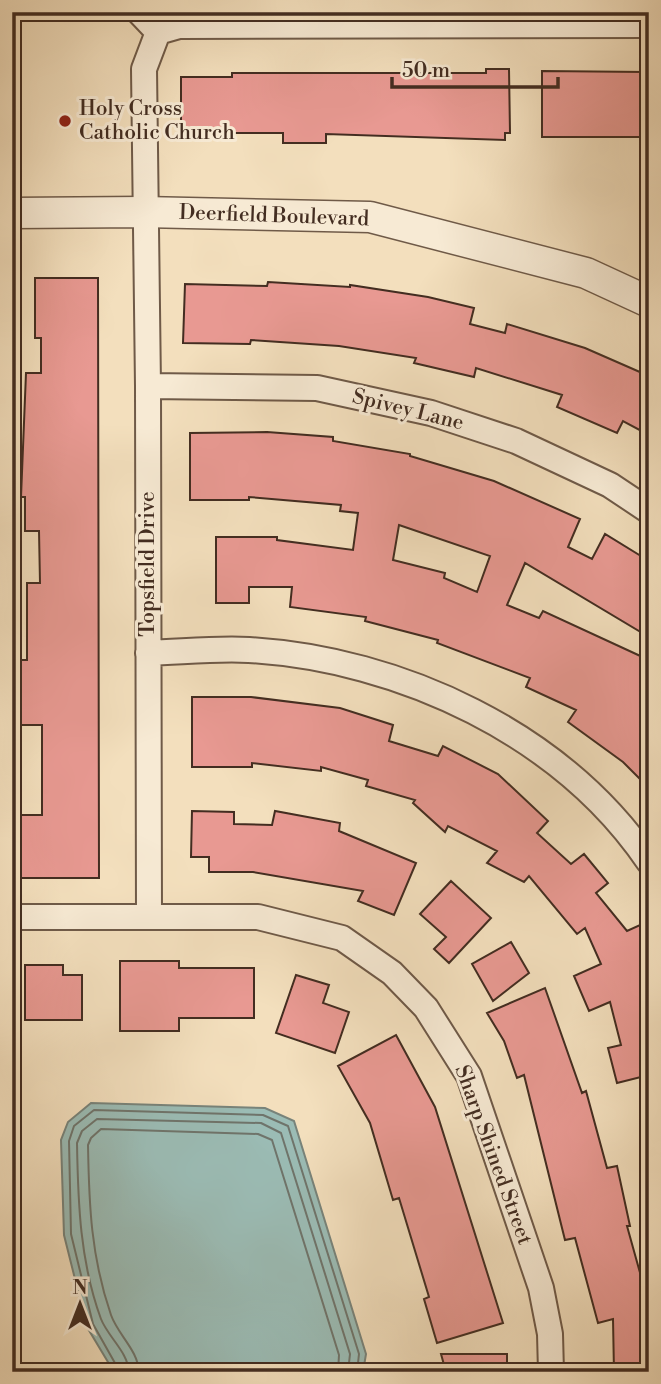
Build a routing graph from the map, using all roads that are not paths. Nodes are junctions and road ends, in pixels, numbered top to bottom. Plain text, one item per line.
1 (139, 12) edge
2 (284, 19) edge
3 (569, 19) edge
4 (649, 25) edge
5 (158, 32) junction
6 (143, 212) junction
7 (12, 213) edge
8 (649, 302) edge
9 (148, 386) junction
10 (649, 511) edge
11 (148, 653) junction
12 (649, 862) edge
13 (149, 915) junction
14 (12, 917) edge
15 (551, 1372) edge

1 - 5 street
2 - 3 street
2 - 5 street
3 - 4 street
5 - 6 street, Topsfield Drive
6 - 7 street, Deerfield Boulevard
6 - 8 street, Deerfield Boulevard
6 - 9 street, Topsfield Drive
9 - 10 street, Spivey Lane
9 - 11 street, Topsfield Drive
11 - 12 street
11 - 13 street, Topsfield Drive
13 - 14 street, Sharp Shined Street
13 - 15 street, Sharp Shined Street

